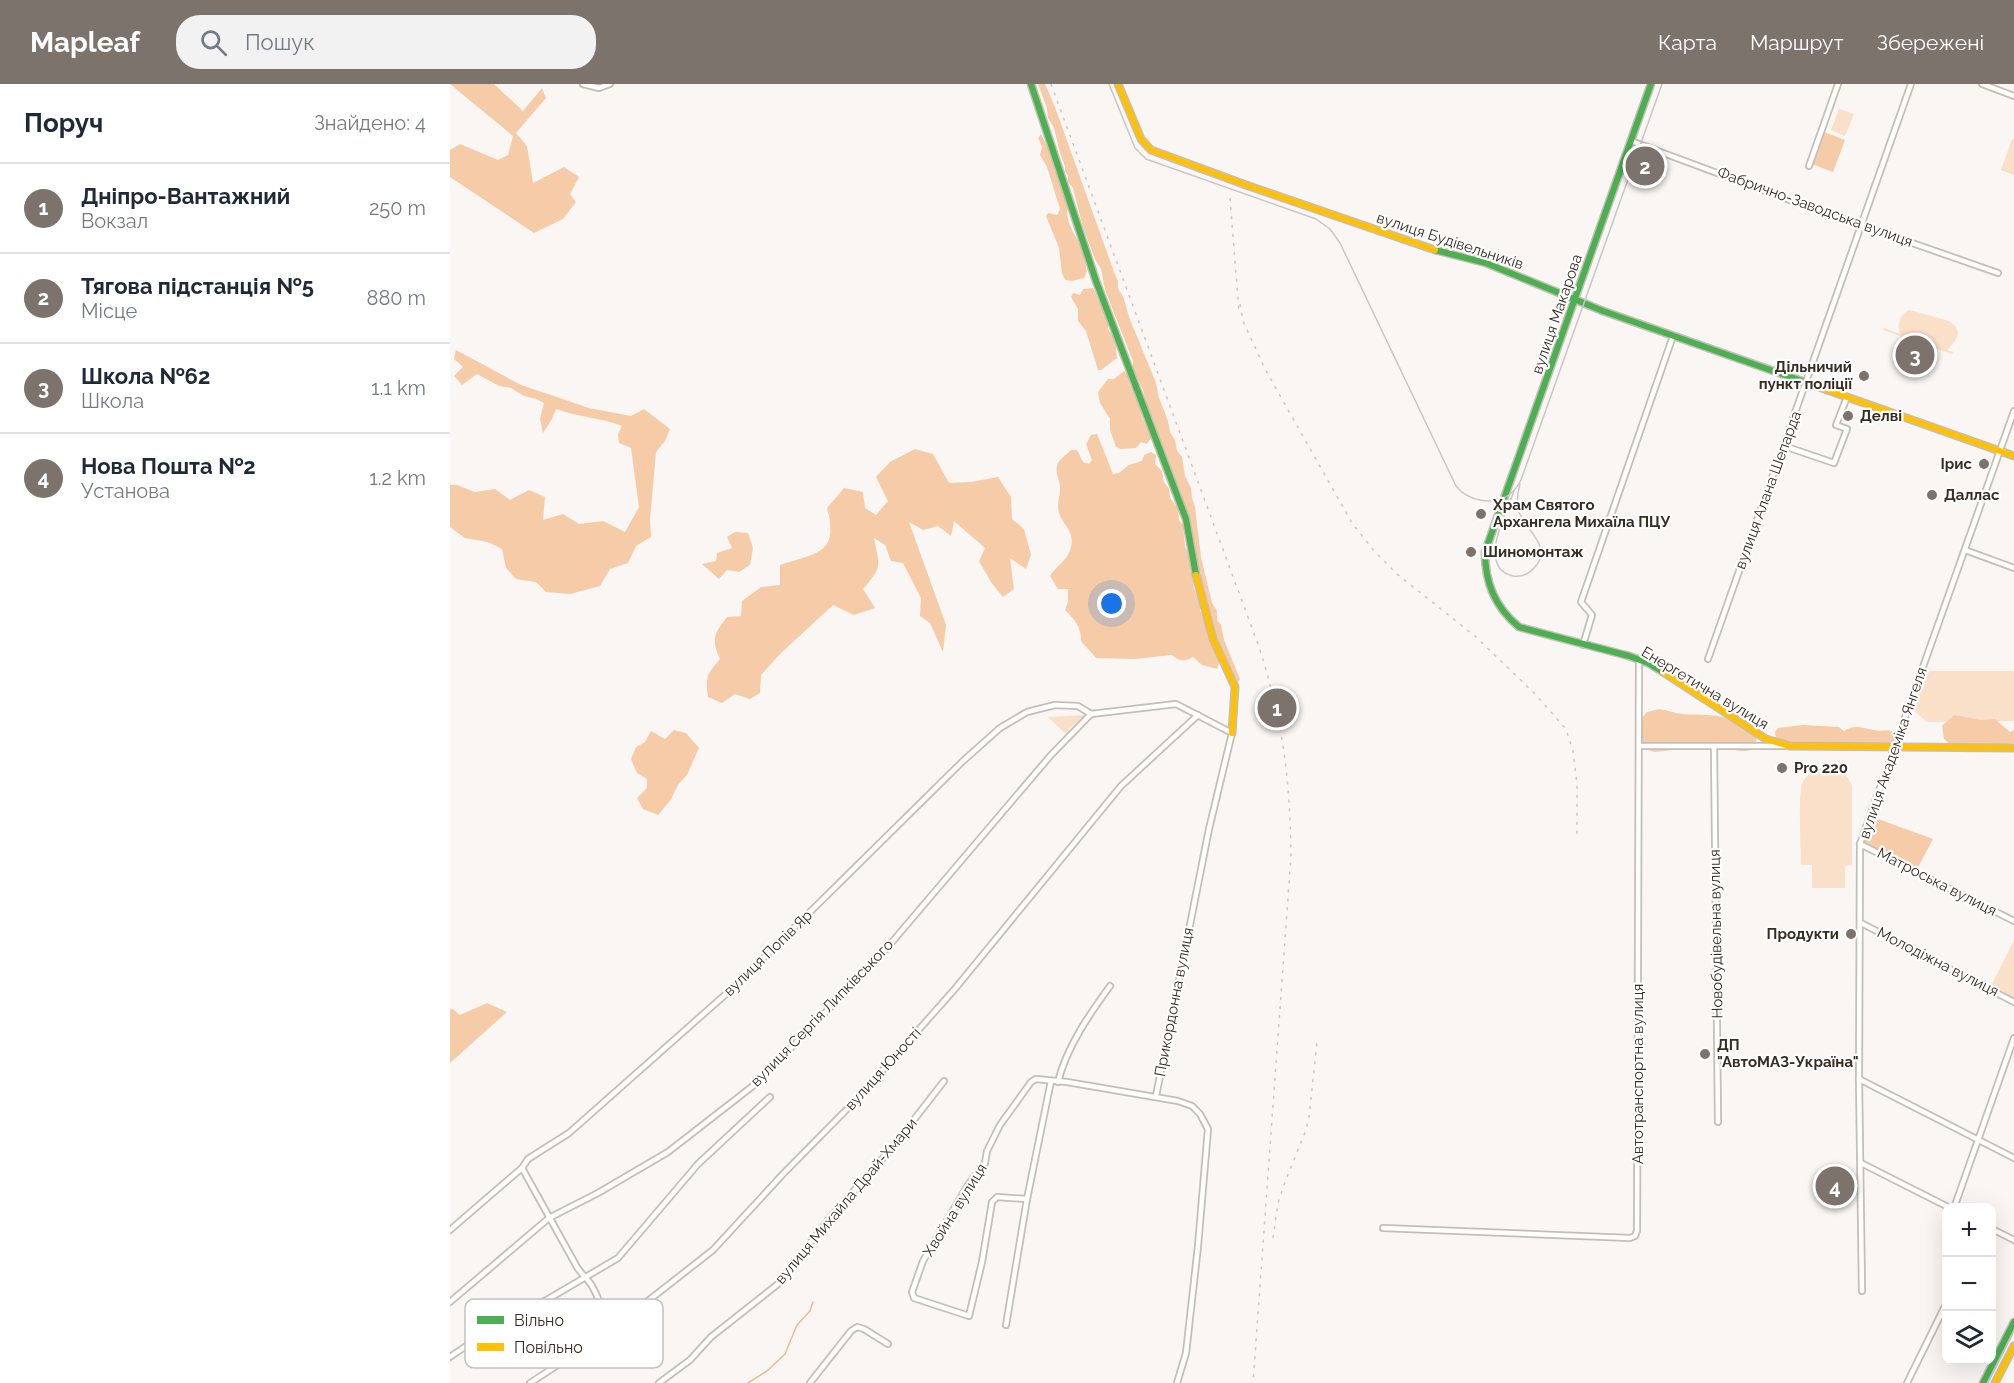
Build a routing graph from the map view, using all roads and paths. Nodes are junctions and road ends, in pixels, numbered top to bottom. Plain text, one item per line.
1 (583, 84) edge
2 (610, 84) edge
3 (1031, 84) edge
4 (1118, 84) edge
5 (1651, 84) edge
6 (1838, 84) edge
7 (1911, 84) edge
8 (1982, 84) edge
9 (2014, 96) edge
10 (1631, 141) junction
11 (1809, 166) dead end
12 (1862, 226) junction
13 (1998, 273) dead end
14 (1576, 300) junction
15 (1673, 336) junction
16 (1806, 382) junction
17 (1846, 397) junction
18 (2014, 411) edge
19 (1784, 446) junction
20 (2000, 451) junction
21 (2014, 456) edge
22 (1965, 550) junction
23 (1485, 552) joint
24 (2014, 568) edge
25 (1583, 645) junction
26 (1640, 659) junction
27 (1708, 659) dead end
28 (1091, 714) junction
29 (1198, 715) junction
30 (1232, 733) junction
31 (1640, 746) junction
32 (1714, 746) junction
33 (1790, 746) junction
34 (1894, 747) junction
35 (2014, 748) edge
36 (1860, 844) junction
37 (2014, 921) edge
38 (1861, 923) junction
39 (1110, 986) dead end
40 (2014, 1002) edge
41 (2014, 1038) edge
42 (1859, 1079) junction
43 (1051, 1081) junction
44 (944, 1082) dead end
45 (1058, 1082) junction
46 (1156, 1096) junction
47 (770, 1097) dead end
48 (1718, 1122) dead end
49 (1978, 1139) junction
50 (2014, 1158) edge
51 (1861, 1163) junction
52 (522, 1168) junction
53 (1028, 1199) junction
54 (1942, 1203) edge
55 (1954, 1203) edge
56 (549, 1218) junction
57 (1383, 1228) dead end
58 (450, 1230) edge
59 (1996, 1231) edge
60 (2014, 1240) edge
61 (584, 1278) junction
62 (1862, 1291) dead end
63 (548, 1299) edge
64 (598, 1299) edge
65 (650, 1299) edge
66 (450, 1302) edge
67 (1944, 1311) edge
68 (2014, 1322) edge
69 (1006, 1325) dead end
70 (888, 1344) dead end
71 (2014, 1346) edge
72 (465, 1347) edge
73 (450, 1357) edge
74 (553, 1368) edge
75 (530, 1383) edge
76 (658, 1383) edge
77 (810, 1383) edge
78 (1177, 1383) edge
79 (1907, 1383) edge
80 (1983, 1383) edge
81 (1995, 1383) edge

1 - 2 street
3 - 30 street
4 - 14 street, вулиця Будівельників
5 - 10 street, вулиця Макарова
6 - 11 street
7 - 12 street, вулиця Алана Шепарда
8 - 9 street
10 - 12 street, Фабрично-Заводська вулиця
10 - 14 street, вулиця Макарова
12 - 13 street, Фабрично-Заводська вулиця
12 - 16 street, вулиця Алана Шепарда
14 - 15 street, вулиця Будівельників
14 - 23 street, вулиця Макарова
15 - 16 street, вулиця Будівельників
15 - 25 street
16 - 17 street, вулиця Будівельників
16 - 19 street, вулиця Алана Шепарда
17 - 19 street
17 - 20 street, вулиця Будівельників
18 - 20 street, вулиця Академіка Янгеля
19 - 27 street, вулиця Алана Шепарда
20 - 21 street, вулиця Будівельників
20 - 22 street, вулиця Академіка Янгеля
22 - 24 street
22 - 34 street, вулиця Академіка Янгеля
23 - 25 street, Енергетична вулиця
25 - 26 street, Енергетична вулиця
26 - 31 street, Автотранспортна вулиця
26 - 33 street, Енергетична вулиця
28 - 29 street
28 - 52 street, вулиця Попів Яр
28 - 56 street, вулиця Сергія Липківського
29 - 30 street
29 - 65 street, вулиця Юності
30 - 46 street, Прикордонна вулиця
31 - 32 street, Енергетична вулиця
31 - 57 street, Автотранспортна вулиця
32 - 33 street, Енергетична вулиця
32 - 48 street, Новобудівельна вулиця
33 - 34 street, Енергетична вулиця
34 - 35 street, Енергетична вулиця
34 - 36 street, вулиця Академіка Янгеля
36 - 37 street, Матроська вулиця
36 - 38 street, вулиця Академіка Янгеля
38 - 40 street, Молодіжна вулиця
38 - 42 street, вулиця Академіка Янгеля
39 - 45 street
41 - 49 street
42 - 49 street
42 - 51 street, вулиця Академіка Янгеля
43 - 45 street
43 - 53 street
43 - 53 street, Хвойна вулиця
44 - 76 street, вулиця Михайла Драй-Хмари
45 - 46 street
46 - 78 street, Прикордонна вулиця
47 - 61 street, вулиця Сергія Липківського
49 - 50 street
49 - 55 street
51 - 54 street
51 - 62 street, вулиця Академіка Янгеля
52 - 56 street
52 - 58 street, вулиця Попів Яр
53 - 69 street
56 - 61 street
56 - 66 street, вулиця Сергія Липківського
59 - 60 street
61 - 63 street, вулиця Сергія Липківського
61 - 64 street
67 - 79 street
68 - 80 street
70 - 77 street
71 - 81 street
72 - 73 street, вулиця Сергія Липківського
74 - 75 street, вулиця Юності

